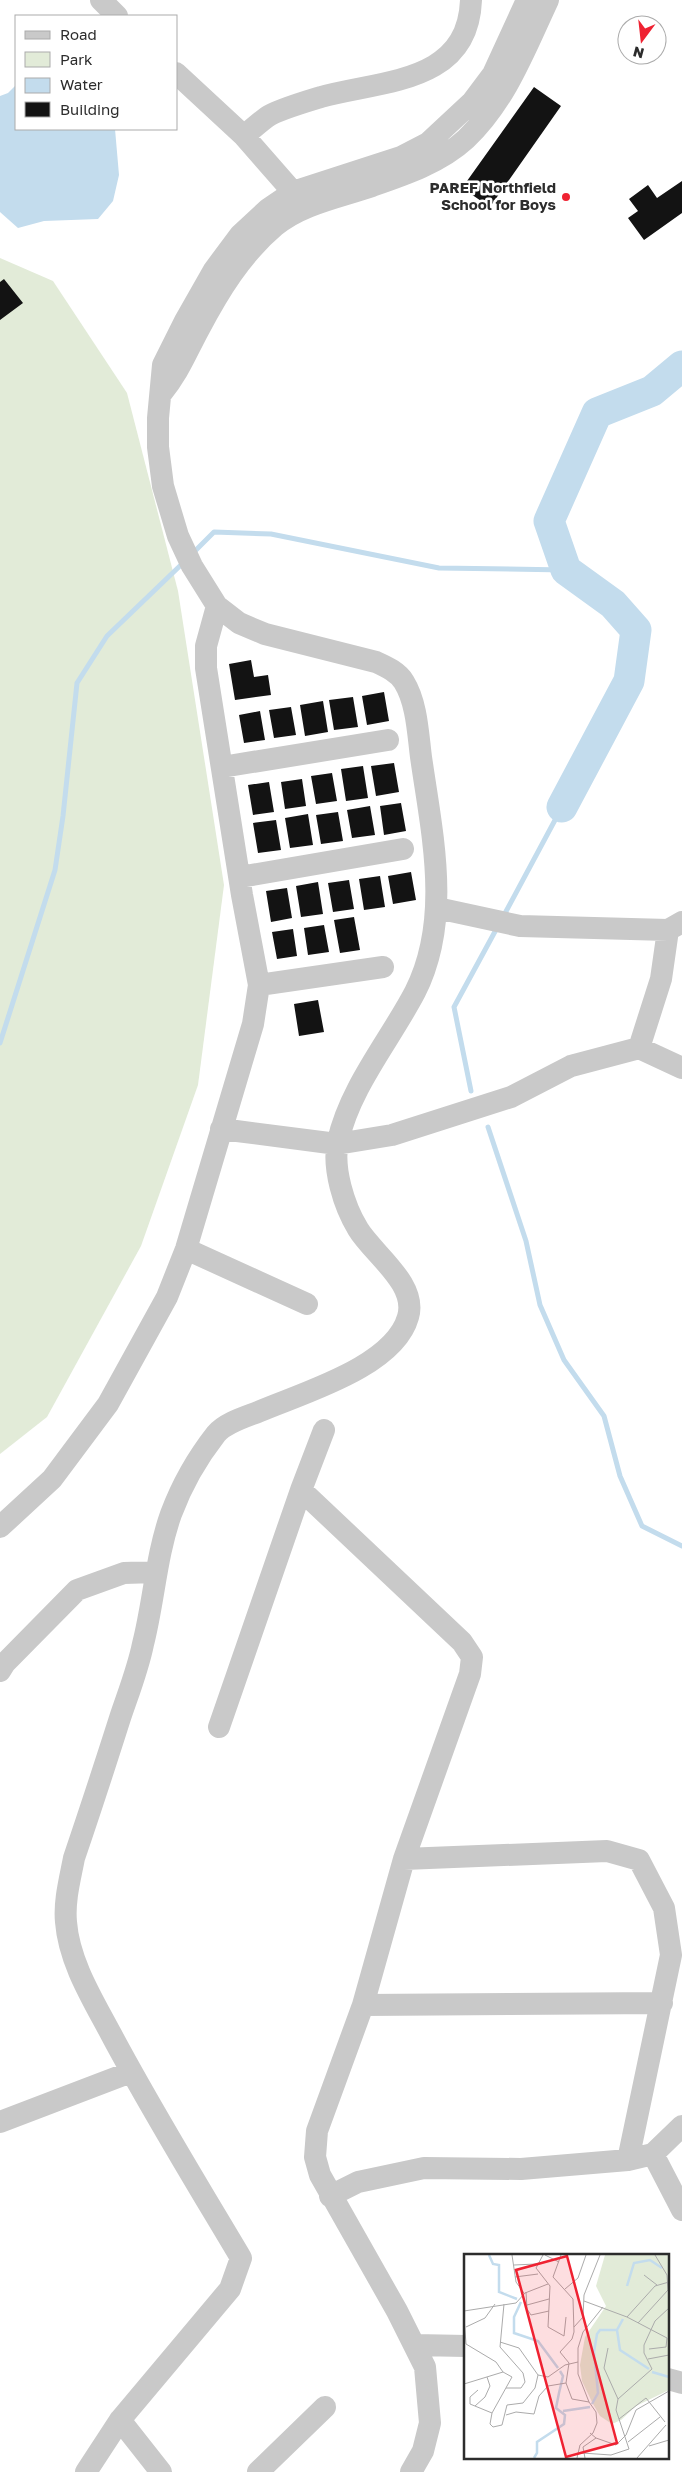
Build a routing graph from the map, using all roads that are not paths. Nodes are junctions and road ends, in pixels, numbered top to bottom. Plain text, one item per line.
1 (101, 0) edge
2 (471, 0) edge
3 (527, 0) edge
4 (548, 0) edge
5 (116, 15) edge
6 (178, 75) edge
7 (244, 136) junction
8 (298, 201) junction
9 (217, 606) junction
10 (388, 740) dead end
11 (222, 767) junction
12 (402, 848) dead end
13 (240, 877) junction
14 (437, 908) junction
15 (675, 926) edge
16 (384, 967) dead end
17 (260, 985) junction
18 (639, 1048) junction
19 (682, 1068) edge
20 (221, 1129) junction
21 (337, 1144) junction
22 (186, 1249) junction
23 (306, 1304) dead end
24 (324, 1430) dead end
25 (301, 1490) junction
26 (0, 1527) edge
27 (156, 1572) junction
28 (0, 1671) edge
29 (219, 1727) dead end
30 (404, 1859) junction
31 (662, 2003) junction
32 (363, 2005) junction
33 (131, 2072) junction
34 (0, 2122) edge
35 (682, 2126) edge
36 (653, 2154) junction
37 (628, 2160) junction
38 (330, 2196) junction
39 (682, 2210) edge
40 (415, 2345) junction
41 (464, 2346) edge
42 (325, 2407) dead end
43 (120, 2420) junction
44 (86, 2472) edge
45 (161, 2472) edge
46 (258, 2472) edge
47 (411, 2472) edge

1 - 5 street
2 - 7 street
3 - 8 street
4 - 8 street
6 - 7 street
7 - 8 street
8 - 9 street
9 - 11 street
9 - 14 street
10 - 11 street
11 - 13 street
12 - 13 street
13 - 17 street
14 - 15 street
14 - 21 street
15 - 18 street
16 - 17 street
17 - 20 street
18 - 19 street
18 - 21 street
20 - 21 street
20 - 22 street
21 - 27 street
22 - 23 street
22 - 26 street
24 - 25 street
25 - 29 street
25 - 30 street
27 - 28 street
27 - 33 street
30 - 31 street
30 - 32 street
31 - 32 street
31 - 37 street
32 - 38 street
33 - 34 street
33 - 43 street
35 - 36 street
36 - 37 street
36 - 39 street
37 - 38 street
38 - 40 street
40 - 41 street
40 - 47 street
42 - 46 street
43 - 44 street
43 - 45 street

